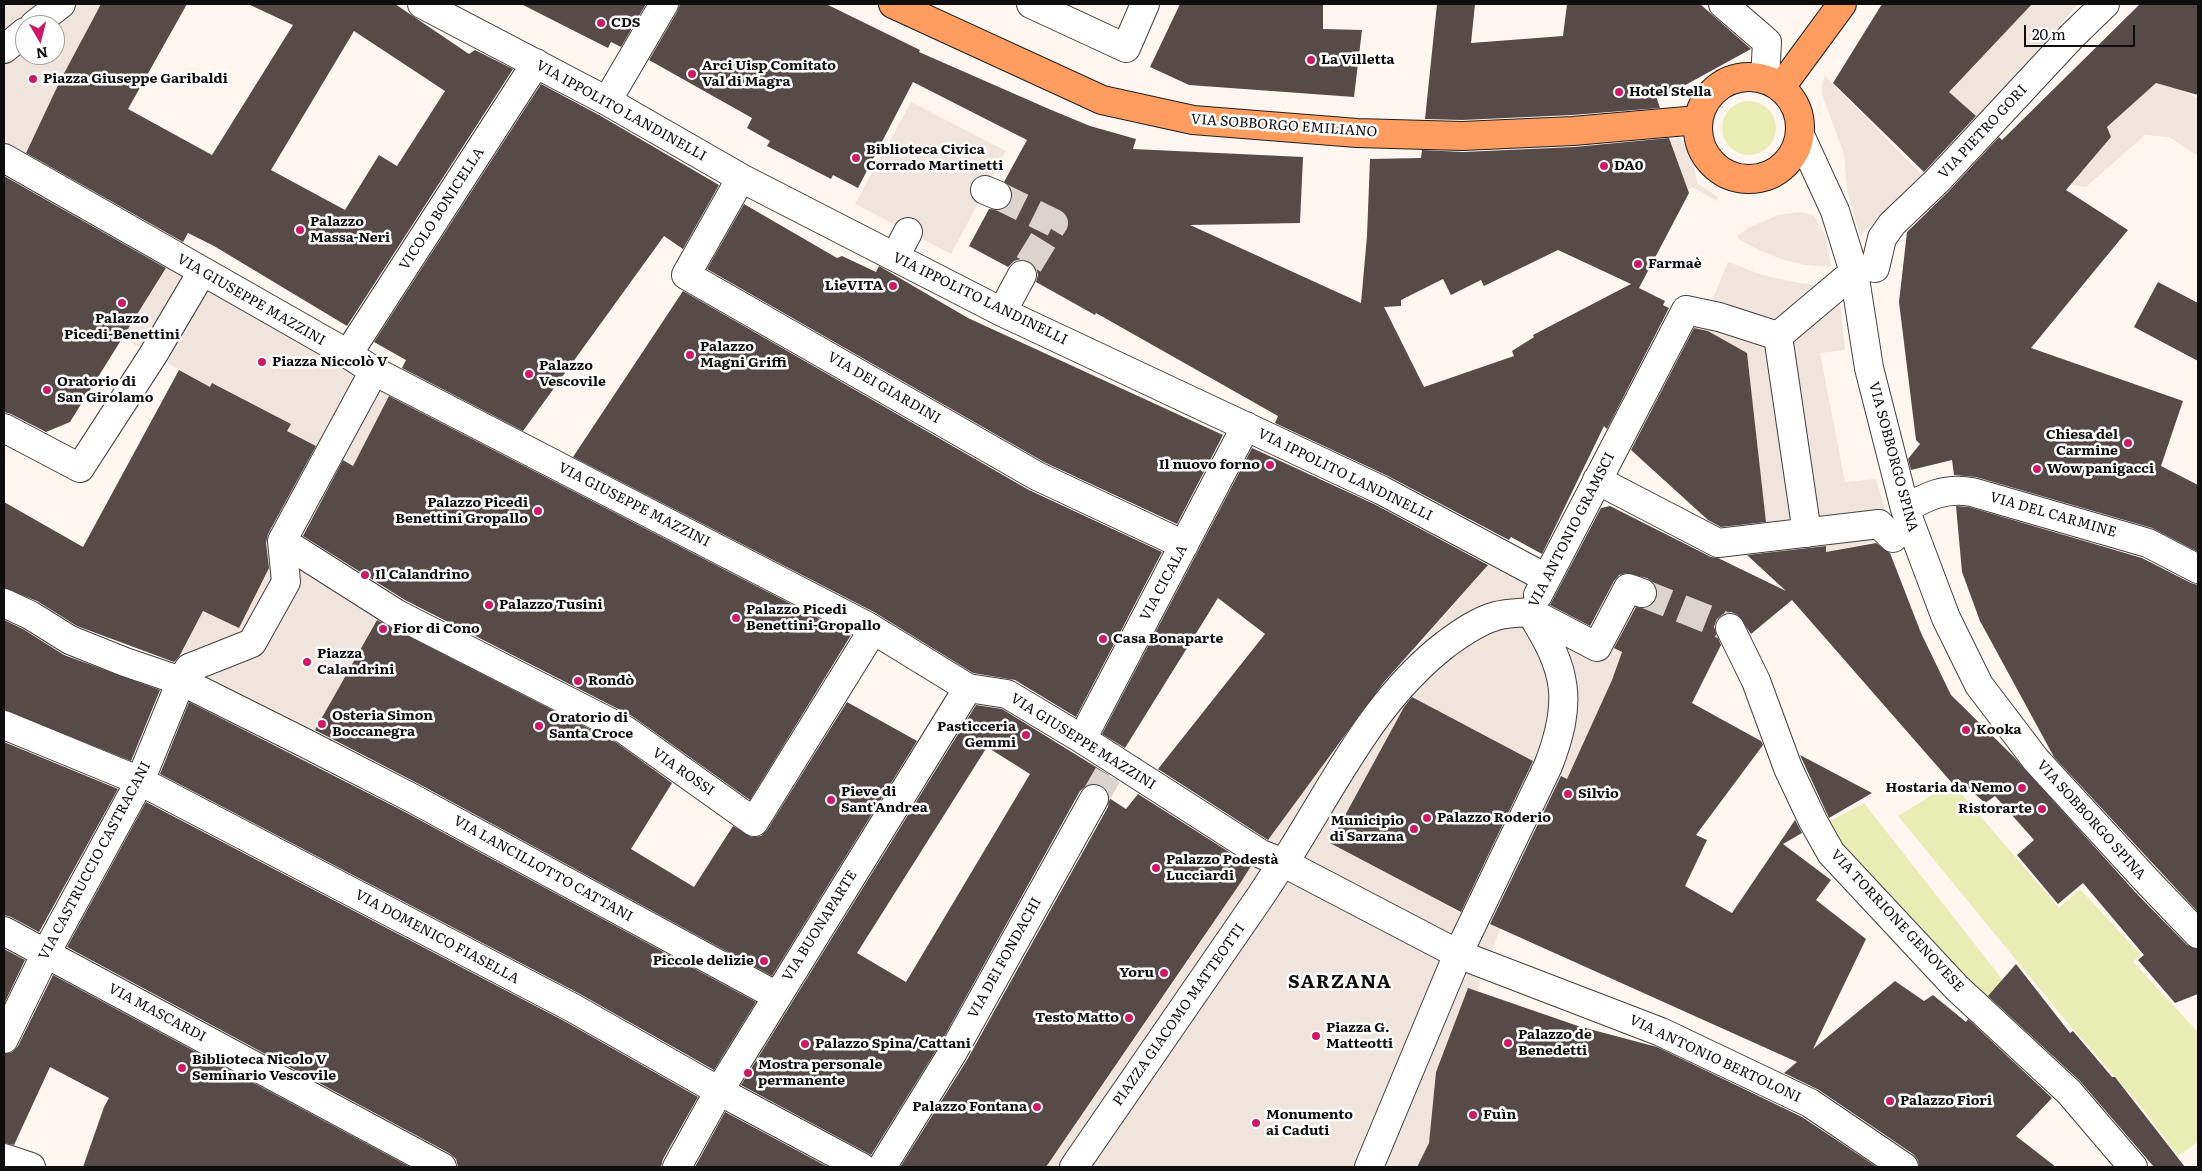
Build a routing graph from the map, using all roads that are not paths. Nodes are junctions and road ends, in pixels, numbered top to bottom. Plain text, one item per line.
1 (61, 4) edge
2 (422, 4) edge
3 (664, 4) edge
4 (893, 4) edge
5 (1031, 4) edge
6 (1145, 4) edge
7 (1723, 4) edge
8 (1842, 4) edge
9 (2106, 4) edge
10 (47, 15) edge
11 (15, 40) edge
12 (4, 49) edge
13 (536, 63) junction
14 (1773, 83) junction
15 (607, 101) junction
16 (1698, 120) junction
17 (1800, 135) junction
18 (4, 158) edge
19 (741, 178) junction
20 (908, 232) dead end
21 (895, 256) junction
22 (1865, 270) junction
23 (202, 272) junction
24 (1022, 275) tunnel mouth
25 (1002, 312) junction
26 (1778, 336) junction
27 (348, 354) junction
28 (374, 371) junction
29 (1246, 426) junction
30 (4, 428) edge
31 (1597, 480) junction
32 (1905, 508) junction
33 (1807, 533) junction
34 (1893, 538) dead end
35 (283, 539) junction
36 (1184, 545) junction
37 (2198, 569) edge
38 (1546, 578) junction
39 (1642, 593) tunnel mouth
40 (4, 603) edge
41 (1530, 612) junction
42 (1730, 628) tunnel mouth
43 (873, 630) junction
44 (180, 681) junction
45 (968, 688) junction
46 (4, 725) edge
47 (1082, 739) junction
48 (140, 781) junction
49 (1094, 799) tunnel mouth
50 (1272, 859) junction
51 (4, 931) edge
52 (2198, 934) edge
53 (46, 953) junction
54 (1458, 954) junction
55 (777, 996) junction
56 (4, 1039) edge
57 (719, 1092) junction
58 (4, 1158) edge
59 (30, 1167) edge
60 (442, 1167) edge
61 (677, 1167) edge
62 (861, 1167) edge
63 (882, 1167) edge
64 (1074, 1167) edge
65 (1369, 1167) edge
66 (1904, 1167) edge
67 (2133, 1167) edge

1 - 10 street
2 - 13 street, VIA IPPOLITO LANDINELLI
3 - 15 street
4 - 16 main road, VIA SOBBORGO EMILIANO
5 - 6 street
7 - 14 street
8 - 14 main road
9 - 22 street, VIA PIETRO GORI
11 - 12 street
13 - 15 street, VIA IPPOLITO LANDINELLI
13 - 27 street, VICOLO BONICELLA
14 - 16 main road
14 - 17 main road
15 - 19 street, VIA IPPOLITO LANDINELLI
16 - 17 main road
17 - 22 street, VIA SOBBORGO SPINA
18 - 23 street, VIA GIUSEPPE MAZZINI
19 - 21 street, VIA IPPOLITO LANDINELLI
19 - 36 street, VIA DEI GIARDINI
20 - 21 street
21 - 25 street, VIA IPPOLITO LANDINELLI
22 - 26 street
22 - 32 street, VIA SOBBORGO SPINA
23 - 27 street, VIA GIUSEPPE MAZZINI
23 - 30 street
24 - 25 street
25 - 29 street, VIA IPPOLITO LANDINELLI
26 - 31 street, VIA ANTONIO GRAMSCI
26 - 33 street
27 - 28 street, VIA GIUSEPPE MAZZINI
28 - 35 street
28 - 43 street, VIA GIUSEPPE MAZZINI
29 - 36 street, VIA CICALA
29 - 38 street, VIA IPPOLITO LANDINELLI
31 - 33 street
31 - 38 street, VIA ANTONIO GRAMSCI
32 - 37 street, VIA DEL CARMINE
32 - 52 street, VIA SOBBORGO SPINA
33 - 34 street
35 - 43 street, VIA ROSSI
35 - 44 street
36 - 47 street, VIA CICALA
38 - 41 street, VIA ANTONIO GRAMSCI
39 - 41 street
40 - 44 street
41 - 50 street, VIA ANTONIO GRAMSCI
41 - 54 street
42 - 67 street, VIA TORRIONE GENOVESE
43 - 45 street, VIA GIUSEPPE MAZZINI
44 - 48 street, VIA CASTRUCCIO CASTRACANI
44 - 55 street, VIA LANCILLOTTO CATTANI
45 - 47 street, VIA GIUSEPPE MAZZINI
45 - 55 street, VIA BUONAPARTE
46 - 48 street, VIA DOMENICO FIASELLA
47 - 50 street, VIA GIUSEPPE MAZZINI
48 - 53 street, VIA CASTRUCCIO CASTRACANI
48 - 57 street, VIA DOMENICO FIASELLA
49 - 63 street, VIA DEI FONDACHI
50 - 54 street
50 - 64 street, PIAZZA GIACOMO MATTEOTTI
51 - 53 street, VIA MASCARDI
53 - 56 street, VIA CASTRUCCIO CASTRACANI
53 - 60 street, VIA MASCARDI
54 - 65 street
54 - 66 street, VIA ANTONIO BERTOLONI
55 - 57 street, VIA BUONAPARTE
57 - 61 street, VIA BUONAPARTE
57 - 62 street, VIA DOMENICO FIASELLA
58 - 59 street

